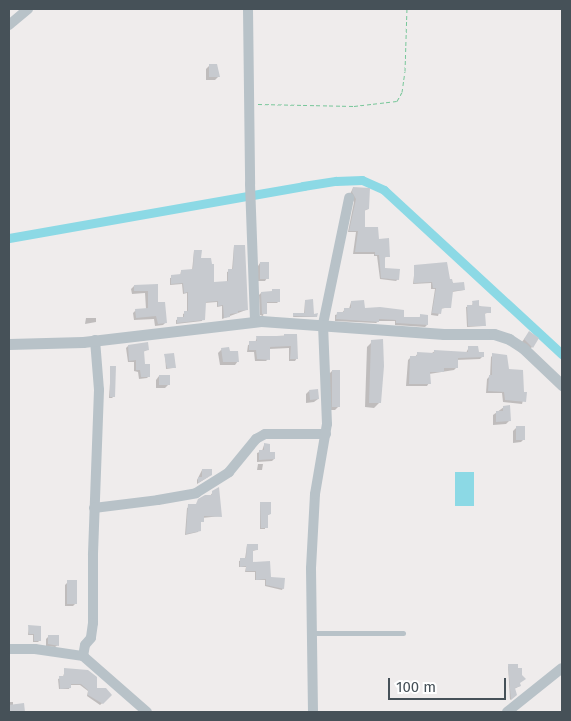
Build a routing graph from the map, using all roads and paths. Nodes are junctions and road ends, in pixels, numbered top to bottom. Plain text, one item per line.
1 (28, 9) edge
2 (248, 9) edge
3 (407, 9) edge
4 (9, 25) edge
5 (250, 104) junction
6 (349, 198) dead end
7 (255, 322) junction
8 (323, 324) junction
9 (95, 340) junction
10 (9, 344) edge
11 (562, 385) edge
12 (326, 434) junction
13 (94, 508) junction
14 (312, 633) junction
15 (403, 633) dead end
16 (9, 649) edge
17 (83, 656) junction
18 (562, 668) edge
19 (147, 712) edge
20 (313, 712) edge
21 (507, 712) edge

1 - 4 street
2 - 5 street
3 - 5 path
5 - 7 street
6 - 8 street
7 - 8 street
7 - 9 street
8 - 11 street
8 - 12 street
9 - 10 street
9 - 13 street
12 - 13 street
12 - 14 street
13 - 17 street
14 - 15 lane
14 - 20 street
16 - 17 street
17 - 19 street
18 - 21 street

